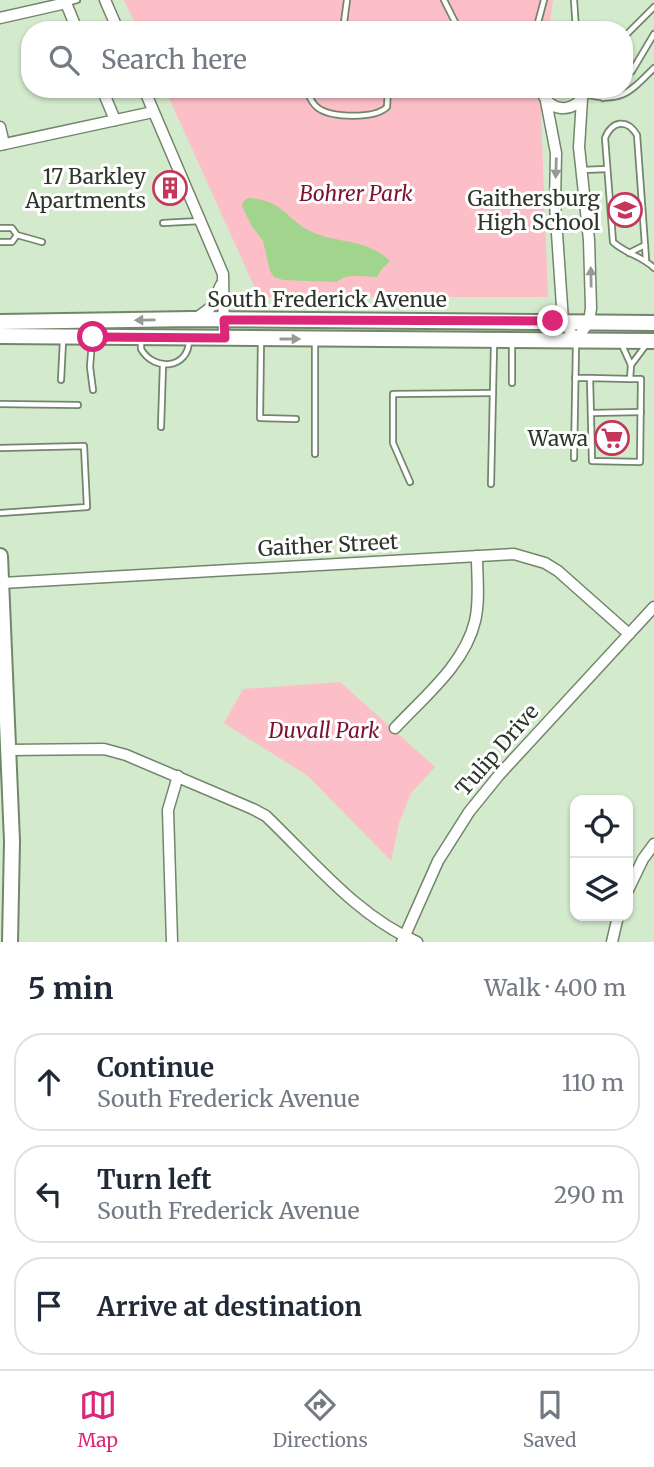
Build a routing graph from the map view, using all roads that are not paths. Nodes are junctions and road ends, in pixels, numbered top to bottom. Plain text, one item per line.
1 (77, 0) edge
2 (105, 0) edge
3 (347, 0) edge
4 (444, 0) edge
5 (544, 0) edge
6 (574, 0) edge
7 (66, 3) junction
8 (654, 7) edge
9 (0, 18) edge
10 (73, 21) edge
11 (114, 21) edge
12 (344, 21) edge
13 (454, 21) edge
14 (538, 21) edge
15 (575, 21) edge
16 (633, 28) edge
17 (654, 34) edge
18 (654, 68) edge
19 (633, 69) edge
20 (633, 89) edge
21 (106, 98) edge
22 (148, 98) edge
23 (311, 98) edge
24 (388, 98) edge
25 (543, 98) edge
26 (545, 98) edge
27 (581, 98) edge
28 (585, 98) edge
29 (599, 98) edge
30 (606, 98) edge
31 (602, 99) joint
32 (153, 112) junction
33 (115, 120) junction
34 (0, 127) edge
35 (2, 144) edge
36 (607, 169) junction
37 (581, 170) junction
38 (201, 221) junction
39 (163, 223) dead end
40 (0, 228) edge
41 (17, 235) junction
42 (0, 242) edge
43 (42, 242) dead end
44 (645, 245) junction
45 (629, 253) junction
46 (646, 259) junction
47 (654, 268) edge
48 (223, 275) junction
49 (193, 319) junction
50 (224, 320) junction
51 (563, 321) junction
52 (0, 322) edge
53 (589, 322) junction
54 (654, 323) edge
55 (0, 336) edge
56 (63, 336) junction
57 (93, 337) junction
58 (141, 337) junction
59 (189, 338) junction
60 (225, 338) junction
61 (261, 339) junction
62 (315, 339) junction
63 (494, 340) junction
64 (512, 340) junction
65 (576, 340) junction
66 (620, 341) junction
67 (651, 341) edge
68 (163, 365) junction
69 (631, 365) junction
70 (575, 378) junction
71 (590, 378) junction
72 (608, 379) junction
73 (622, 379) junction
74 (631, 379) junction
75 (61, 380) dead end
76 (512, 383) dead end
77 (608, 385) dead end
78 (622, 386) dead end
79 (93, 390) dead end
80 (493, 393) junction
81 (0, 404) edge
82 (78, 404) dead end
83 (591, 412) junction
84 (640, 412) junction
85 (296, 419) dead end
86 (161, 427) dead end
87 (0, 448) edge
88 (315, 454) dead end
89 (574, 458) dead end
90 (410, 482) dead end
91 (491, 484) dead end
92 (0, 513) edge
93 (0, 556) edge
94 (477, 556) junction
95 (2, 583) junction
96 (654, 607) edge
97 (629, 634) junction
98 (395, 728) dead end
99 (9, 750) junction
100 (178, 776) junction
101 (6, 837) edge
102 (654, 844) edge
103 (633, 880) edge
104 (617, 921) edge
105 (5, 923) edge
106 (404, 939) edge
107 (10, 942) edge
108 (172, 942) edge
109 (417, 942) edge
110 (612, 942) edge

1 - 7 lane
2 - 11 street
3 - 12 lane
4 - 13 lane
5 - 14 lane
6 - 15 lane
7 - 9 street
7 - 10 street
8 - 16 lane
17 - 19 lane
18 - 20 lane
21 - 33 street
22 - 32 street
23 - 24 lane
25 -> 51 street
26 - 27 street
28 - 37 street
29 - 31 lane
30 - 31 lane
32 - 33 street
32 - 38 street
33 - 35 street
34 - 35 street
36 - 37 lane
36 - 44 lane
36 - 45 lane
53 -> 37 street
38 - 39 lane
38 - 48 street
40 - 41 lane
41 - 42 lane
41 - 43 lane
44 - 45 lane
44 - 46 lane
45 - 46 lane
46 - 47 lane
48 - 49 street
48 - 50 street
49 - 50 main road, South Frederick Avenue
49 -> 52 main road, South Frederick Avenue
50 - 51 main road, South Frederick Avenue
50 - 60 street
51 - 53 main road, South Frederick Avenue
51 - 65 street
53 - 54 main road, South Frederick Avenue
53 - 65 street
55 - 56 main road, South Frederick Avenue
56 - 57 main road, South Frederick Avenue
56 - 75 lane
57 - 58 main road, South Frederick Avenue
57 - 79 lane
58 - 59 main road, South Frederick Avenue
58 - 68 lane
59 - 60 main road, South Frederick Avenue
59 - 68 lane
60 - 61 main road, South Frederick Avenue
61 -> 62 main road, South Frederick Avenue
61 - 85 lane
62 - 63 main road, South Frederick Avenue
62 - 88 lane
63 - 64 main road, South Frederick Avenue
63 - 80 lane
64 - 65 main road, South Frederick Avenue
64 - 76 lane
65 - 66 main road, South Frederick Avenue
65 - 70 lane
66 - 67 main road, South Frederick Avenue
66 - 69 lane
67 - 69 lane
68 - 86 lane
69 - 74 lane
70 - 71 lane
70 - 89 lane
71 - 72 lane
71 - 83 lane
72 - 73 lane
72 - 77 lane
73 - 74 lane
73 - 78 lane
74 - 84 lane
80 - 90 lane
80 - 91 lane
81 - 82 lane
83 - 84 lane
83 - 84 lane
87 - 92 lane
93 - 95 main road
94 - 95 street, Gaither Street
94 - 97 street, Gaither Street
94 - 98 street
95 - 99 main road
96 - 97 street, Tulip Drive
97 - 106 street, Tulip Drive
99 - 100 street
99 - 101 main road
100 - 106 street
100 - 108 street
101 - 105 main road
102 - 103 street
104 - 110 street
105 - 107 main road
106 - 109 street

